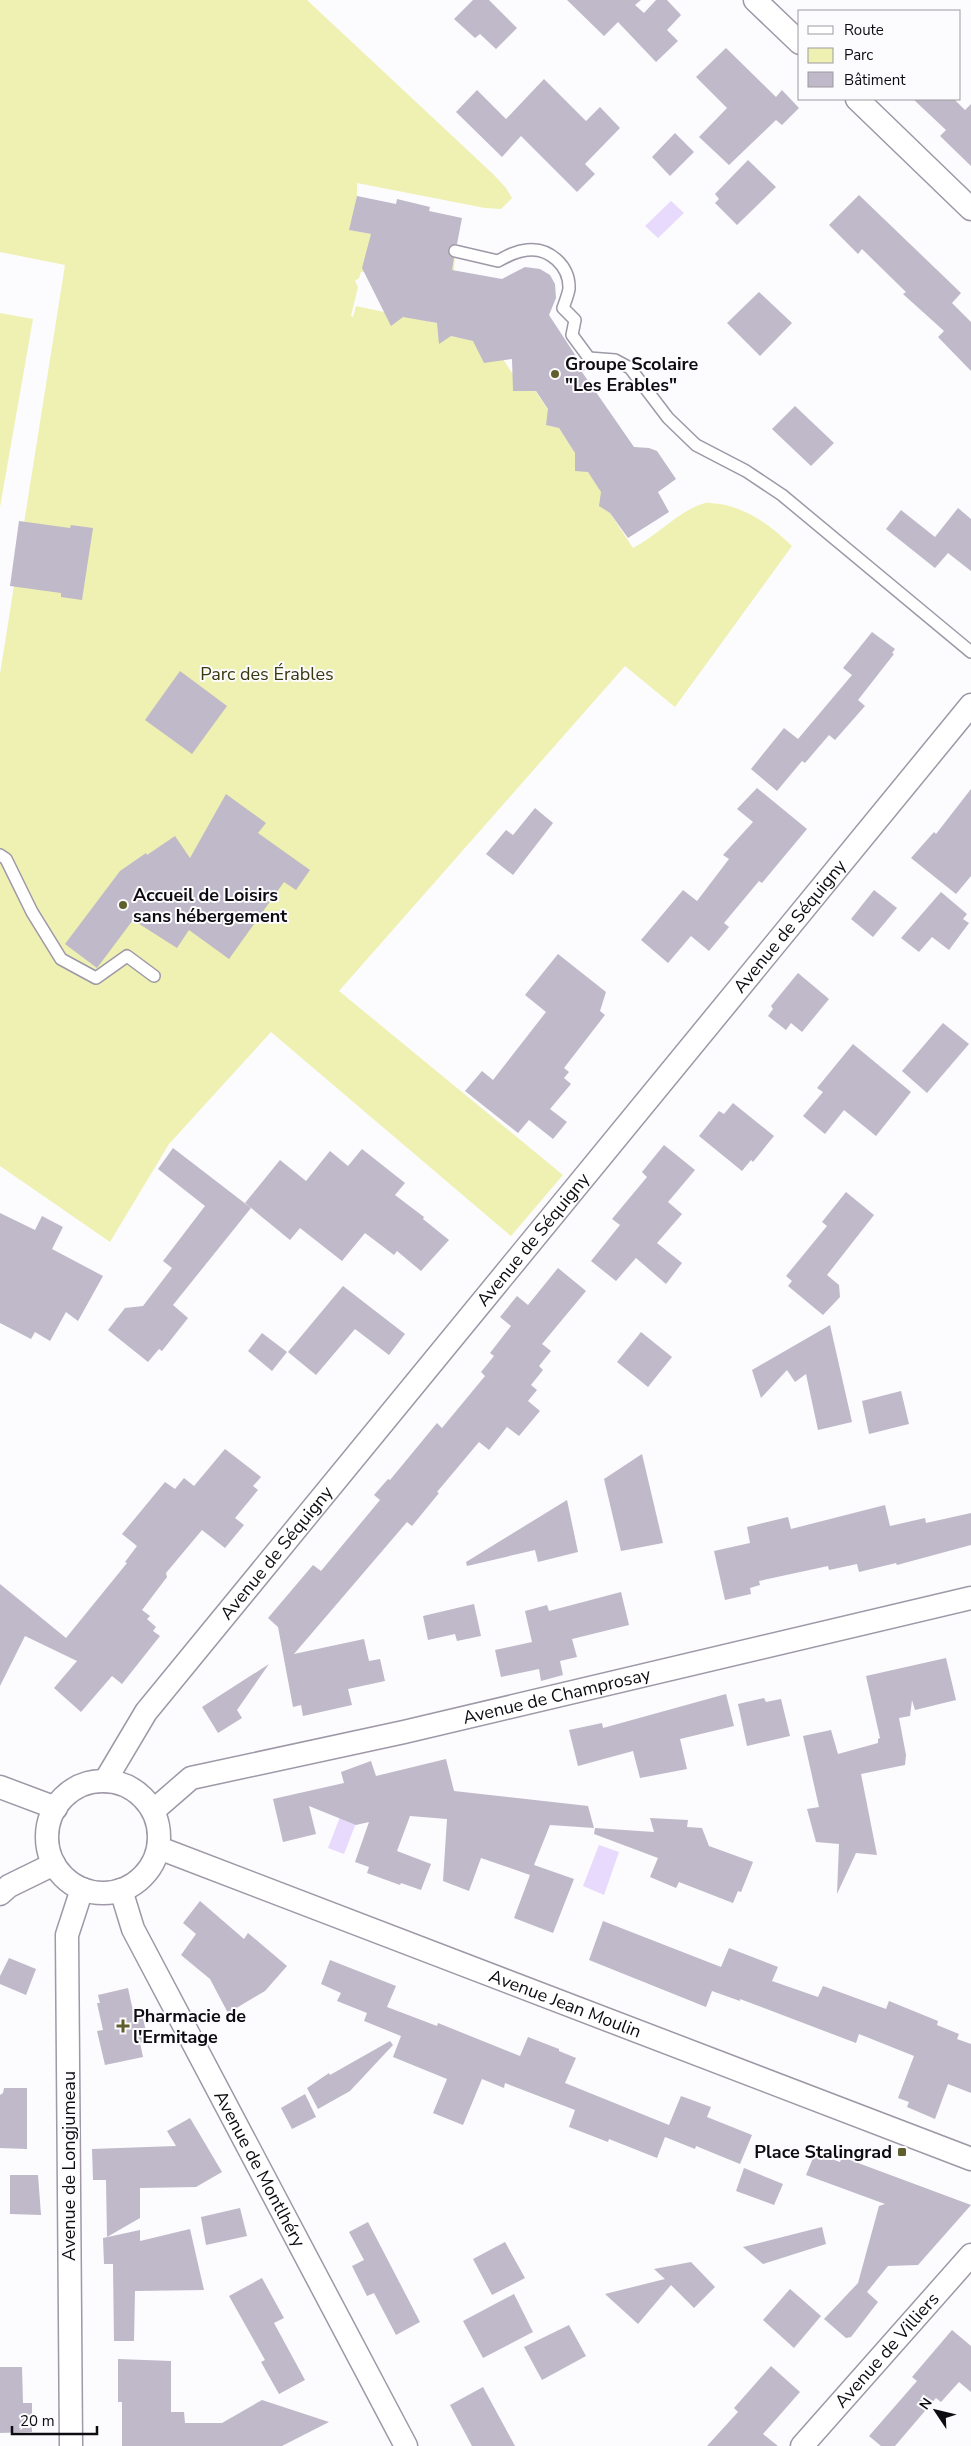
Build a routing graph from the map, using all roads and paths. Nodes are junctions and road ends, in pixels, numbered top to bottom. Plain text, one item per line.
1 (755, 0) edge
2 (798, 41) edge
3 (858, 100) edge
4 (971, 209) edge
5 (456, 251) dead end
6 (971, 652) edge
7 (971, 705) edge
8 (2, 861) edge
9 (154, 976) dead end
10 (971, 1598) edge
11 (105, 1781) junction
12 (0, 1786) edge
13 (56, 1808) junction
14 (153, 1810) junction
15 (158, 1848) junction
16 (54, 1864) junction
17 (82, 1889) junction
18 (121, 1890) junction
19 (0, 1894) edge
20 (971, 2159) edge
21 (971, 2255) edge
22 (71, 2446) edge
23 (406, 2446) edge
24 (802, 2446) edge

1 - 2 street
3 - 4 street
5 - 6 lane
7 - 11 street, Avenue de Séquigny
8 - 9 lane
10 - 14 street, Avenue de Champrosay
11 - 13 street
11 - 14 street
12 - 13 street
13 - 16 street
14 - 15 street
15 - 18 street
15 - 20 street, Avenue Jean Moulin
16 - 17 street
16 - 19 street
17 - 18 street
17 - 22 street, Avenue de Longjumeau
18 - 23 street, Avenue de Montlhéry
21 - 24 street, Avenue de Villiers

